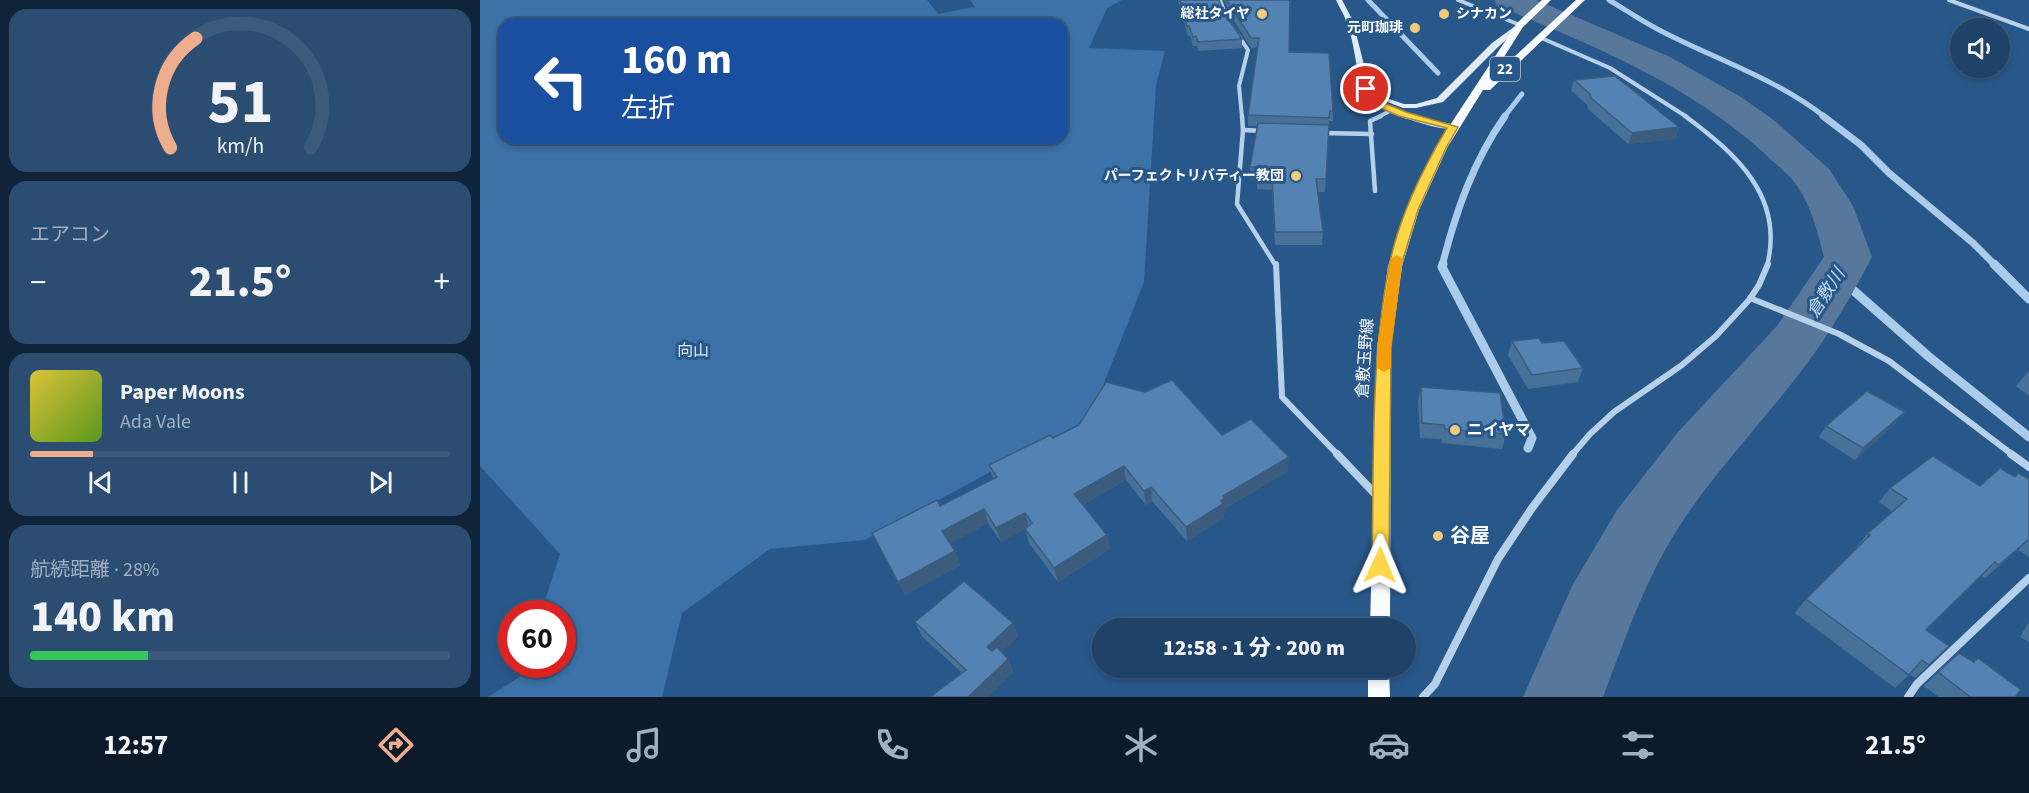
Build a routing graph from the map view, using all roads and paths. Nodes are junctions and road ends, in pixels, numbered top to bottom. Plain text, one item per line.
1 (1220, 0) edge
2 (1339, 0) edge
3 (1458, 0) edge
4 (1547, 0) edge
5 (1949, 0) edge
6 (1577, 3) edge
7 (1520, 25) junction
8 (2029, 29) edge
9 (1542, 35) junction
10 (1366, 89) junction
11 (1466, 106) junction
12 (1392, 110) junction
13 (1453, 127) junction
14 (1243, 130) junction
15 (1267, 131) edge
16 (1314, 132) edge
17 (1372, 134) junction
18 (1375, 191) dead end
19 (1750, 298) junction
20 (2029, 467) edge
21 (1381, 501) junction
22 (2029, 578) edge
23 (1380, 618) edge
24 (1379, 678) edge
25 (1379, 697) edge
26 (1424, 697) edge
27 (1908, 697) edge

1 - 14 street
2 - 10 street
3 - 7 street
4 - 7 main road, 倉敷玉野線 / 22
5 - 8 street
6 - 9 main road, 倉敷玉野線 / 22
7 - 10 street
7 - 11 main road, 倉敷玉野線 / 22
9 - 11 main road, 倉敷玉野線 / 22
9 - 19 street
10 - 12 street
11 - 13 main road, 倉敷玉野線 / 22
12 - 13 street
12 - 17 street
13 - 21 main road, 倉敷玉野線 / 22
14 - 15 street
14 - 21 street
16 - 17 street
17 - 18 street
19 - 20 street
19 - 26 street
21 - 23 main road, 倉敷玉野線 / 22
22 - 27 street
24 - 25 main road

